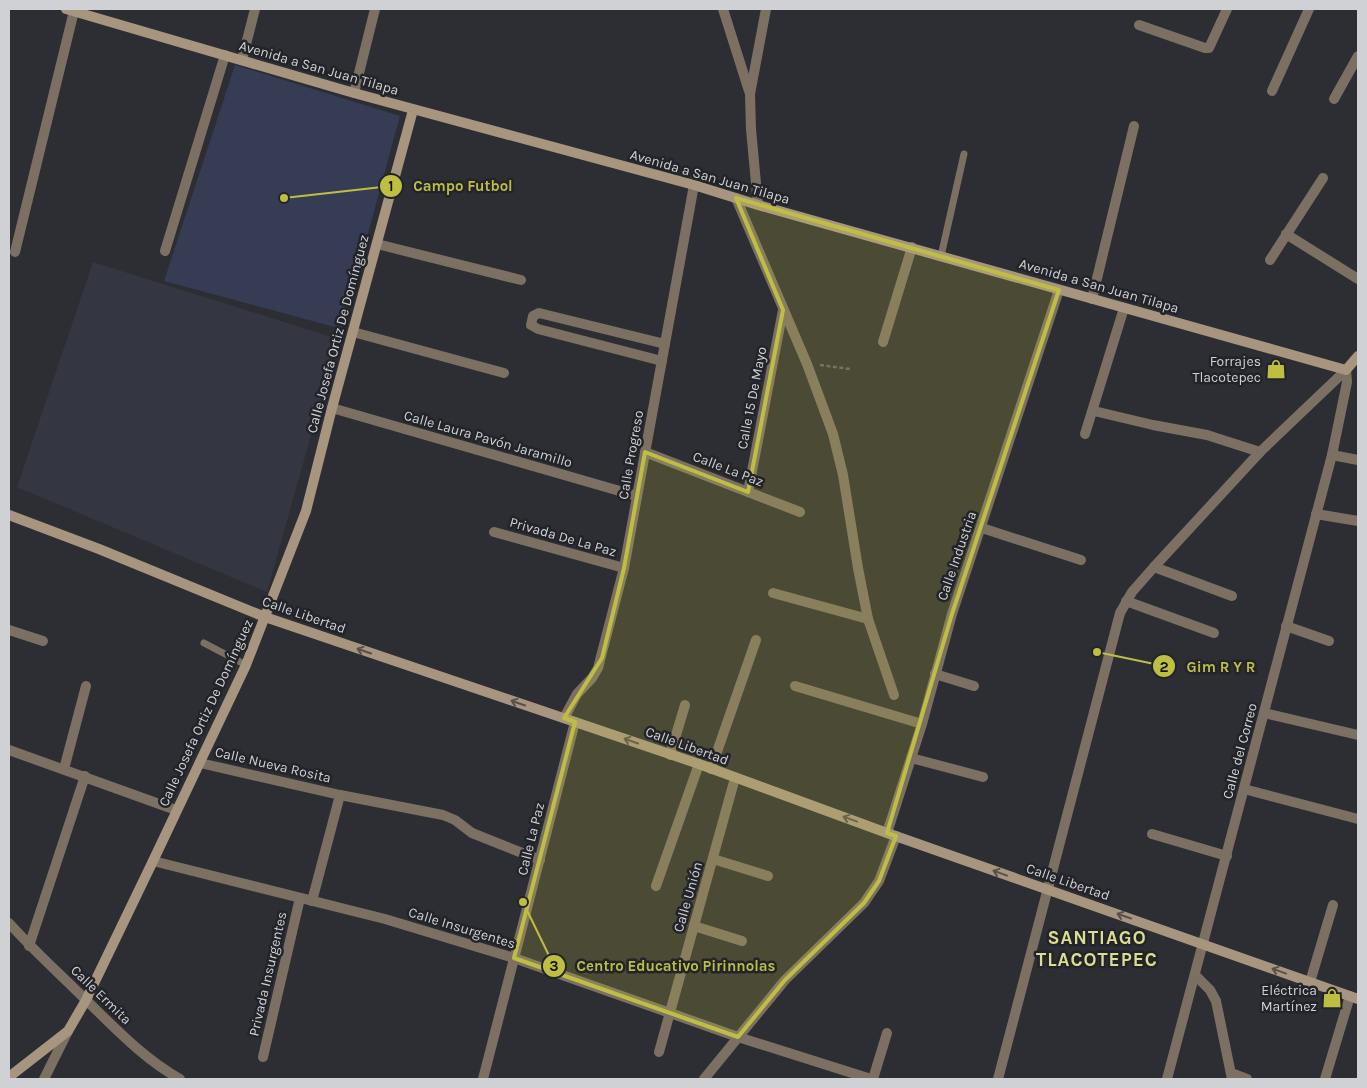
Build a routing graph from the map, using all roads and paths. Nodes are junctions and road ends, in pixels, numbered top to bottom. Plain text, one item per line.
1 (255, 9) edge
2 (375, 9) edge
3 (723, 9) edge
4 (766, 9) edge
5 (1227, 9) edge
6 (1310, 9) edge
7 (70, 10) edge
8 (1139, 25) dead end
9 (225, 55) junction
10 (1358, 56) edge
11 (242, 60) junction
12 (1272, 91) dead end
13 (354, 93) junction
14 (750, 94) junction
15 (1334, 99) dead end
16 (413, 110) junction
17 (1134, 126) dead end
18 (964, 154) dead end
19 (1323, 178) dead end
20 (694, 185) junction
21 (736, 198) junction
22 (758, 205) junction
23 (1286, 234) junction
24 (377, 244) junction
25 (912, 247) junction
26 (165, 251) dead end
27 (15, 252) dead end
28 (941, 256) junction
29 (1270, 260) dead end
30 (1358, 279) edge
31 (521, 280) dead end
32 (1059, 290) junction
33 (1092, 299) junction
34 (1124, 308) junction
35 (782, 310) junction
36 (353, 332) junction
37 (640, 338) junction
38 (883, 342) dead end
39 (665, 344) junction
40 (636, 354) junction
41 (1358, 356) edge
42 (662, 361) junction
43 (806, 364) junction
44 (850, 369) dead end
45 (1346, 370) junction
46 (504, 372) dead end
47 (332, 408) junction
48 (1094, 411) junction
49 (1086, 434) dead end
50 (645, 452) junction
51 (1260, 452) junction
52 (1332, 455) junction
53 (1358, 460) edge
54 (748, 492) junction
55 (637, 496) junction
56 (800, 512) dead end
57 (1316, 514) junction
58 (9, 515) edge
59 (1358, 522) edge
60 (982, 528) junction
61 (494, 532) dead end
62 (1081, 560) dead end
63 (1154, 567) junction
64 (624, 568) junction
65 (773, 593) dead end
66 (1232, 596) dead end
67 (1126, 601) junction
68 (265, 617) junction
69 (868, 619) junction
70 (1286, 626) junction
71 (9, 630) edge
72 (1214, 633) dead end
73 (756, 640) dead end
74 (43, 641) dead end
75 (1329, 641) dead end
76 (204, 643) dead end
77 (246, 665) junction
78 (935, 674) junction
79 (86, 686) dead end
80 (795, 686) dead end
81 (974, 686) dead end
82 (894, 695) dead end
83 (685, 705) dead end
84 (1264, 713) junction
85 (564, 718) junction
86 (575, 722) junction
87 (922, 724) junction
88 (1358, 736) edge
89 (9, 750) edge
90 (670, 754) junction
91 (911, 758) junction
92 (200, 763) junction
93 (699, 764) junction
94 (64, 769) junction
95 (711, 769) junction
96 (85, 776) junction
97 (735, 778) junction
98 (982, 778) dead end
99 (1244, 789) junction
100 (340, 795) junction
101 (176, 810) junction
102 (1358, 819) edge
103 (892, 834) junction
104 (1152, 834) dead end
105 (1227, 856) junction
106 (713, 859) junction
107 (540, 860) junction
108 (153, 861) junction
109 (768, 876) dead end
110 (656, 886) dead end
111 (1046, 889) junction
112 (300, 898) junction
113 (312, 901) junction
114 (1333, 905) dead end
115 (9, 924) edge
116 (694, 926) junction
117 (742, 941) dead end
118 (1204, 944) junction
119 (29, 946) junction
120 (514, 958) junction
121 (1195, 975) junction
122 (1310, 982) junction
123 (1354, 998) edge
124 (86, 1000) junction
125 (669, 1012) junction
126 (68, 1031) junction
127 (888, 1033) dead end
128 (738, 1037) junction
129 (659, 1052) dead end
130 (263, 1057) dead end
131 (844, 1075) edge
132 (1231, 1076) edge
133 (9, 1077) edge
134 (44, 1079) edge
135 (180, 1079) edge
136 (483, 1079) edge
137 (704, 1079) edge
138 (872, 1079) edge
139 (998, 1079) edge
140 (1167, 1079) edge
141 (1247, 1079) edge
142 (1325, 1079) edge

1 - 11 street
2 - 13 street
3 - 14 street
4 - 14 street
5 - 8 street
6 - 12 street
7 - 9 main road, Avenida a San Juan Tilapa
7 - 27 street
9 - 11 main road, Avenida a San Juan Tilapa
9 - 26 street
10 - 15 street
11 - 13 main road, Avenida a San Juan Tilapa
13 - 16 main road, Avenida a San Juan Tilapa
14 - 22 street
16 - 20 main road, Avenida a San Juan Tilapa
16 - 24 main road, Calle Josefa Ortiz De Domínguez
17 - 33 street
18 - 28 lane
19 - 23 street
20 - 21 main road, Avenida a San Juan Tilapa
20 - 39 street, Calle Progreso
21 - 22 main road, Avenida a San Juan Tilapa
21 - 35 street
22 - 25 main road, Avenida a San Juan Tilapa
23 - 29 street
23 - 30 street
24 - 31 street
24 - 36 main road, Calle Josefa Ortiz De Domínguez
25 - 28 main road, Avenida a San Juan Tilapa
25 - 38 street
28 - 32 main road, Avenida a San Juan Tilapa
32 - 33 main road, Avenida a San Juan Tilapa
32 - 60 street, Calle Industria
33 - 34 main road, Avenida a San Juan Tilapa
34 - 45 main road, Avenida a San Juan Tilapa
34 - 48 street
35 - 43 street
35 - 54 street, Calle 15 De Mayo
36 - 46 street
36 - 47 main road, Calle Josefa Ortiz De Domínguez
37 - 39 street
37 - 40 street
37 - 40 street
39 - 42 street, Calle Progreso
40 - 42 street
41 - 45 main road
42 - 50 street, Calle Progreso
43 - 44 path
43 - 69 street
45 - 51 street
45 - 52 street, Calle del Correo
47 - 55 street, Calle Laura Pavón Jaramillo
47 - 68 main road, Calle Josefa Ortiz De Domínguez
48 - 49 street
48 - 51 street
50 - 54 street, Calle La Paz
50 - 55 street, Calle Progreso
51 - 63 street
52 - 53 street
52 - 57 street, Calle del Correo
54 - 56 street, Calle La Paz
55 - 64 street, Calle Progreso
57 - 59 street
57 - 70 street, Calle del Correo
58 - 68 main road, Calle Libertad
60 - 62 street
60 - 78 street, Calle Industria
61 - 64 street, Privada De La Paz
63 - 66 street
63 - 67 street
64 - 85 street, Calle Progreso
65 - 69 street
67 - 72 street
67 - 111 street
68 - 77 main road, Calle Josefa Ortiz De Domínguez
85 -> 68 main road, Calle Libertad
69 - 82 street
70 - 75 street
70 - 84 street, Calle del Correo
71 - 74 street
73 - 95 street
76 - 77 lane
77 - 92 main road, Calle Josefa Ortiz De Domínguez
78 - 81 street
78 - 87 street, Calle Industria
79 - 94 street
80 - 87 street
83 - 90 street
84 - 88 street
84 - 99 street, Calle del Correo
85 - 86 main road, Calle Libertad
90 -> 86 main road, Calle Libertad
86 - 107 street, Calle La Paz
87 - 91 street, Calle Industria
89 - 94 street
90 - 93 main road, Calle Libertad
91 - 98 street
91 - 103 street, Calle Industria
92 - 100 street, Calle Nueva Rosita
92 - 101 main road, Calle Josefa Ortiz De Domínguez
93 - 95 main road, Calle Libertad
93 - 110 street
94 - 96 street
95 - 97 main road, Calle Libertad
96 - 101 street
96 - 119 street
103 -> 97 main road, Calle Libertad
97 - 106 street, Calle Unión
99 - 102 street
99 - 105 street, Calle del Correo
100 - 107 street, Calle Nueva Rosita
100 - 113 street, Calle Nueva Rosita
101 - 108 main road, Calle Josefa Ortiz De Domínguez
111 -> 103 main road, Calle Libertad
103 - 128 street, Calle Industria
104 - 105 street
105 - 118 street, Calle del Correo
106 - 109 street
106 - 116 street, Calle Unión
107 - 120 street, Calle La Paz
108 - 112 street, Calle Insurgentes
108 - 124 main road, Calle Josefa Ortiz De Domínguez
118 -> 111 main road, Calle Libertad
111 - 139 street
112 - 113 street, Calle Insurgentes
112 - 130 street, Privada Insurgentes
113 - 120 street, Calle Insurgentes
114 - 122 street
115 - 119 street, Calle Ermita
116 - 117 street
116 - 125 street, Calle Unión
118 - 121 street, Calle del Correo
122 -> 118 main road, Calle Libertad
119 - 124 street, Calle Ermita
120 - 125 street, Calle Insurgentes
120 - 136 street, Calle La Paz
121 - 132 street
121 - 140 street, Calle del Correo
122 - 123 main road, Calle Libertad
123 - 142 street
124 - 126 main road, Calle Josefa Ortiz De Domínguez
124 - 135 street, Calle Ermita
125 - 128 street, Calle Insurgentes
125 - 129 street, Calle Unión
126 - 133 main road
126 - 134 street, Calle Josefa Ortiz De Domínguez
127 - 138 street
128 - 131 street, Calle Insurgentes
128 - 137 street, Calle Industria
131 - 138 street, Calle Insurgentes
132 - 141 street

